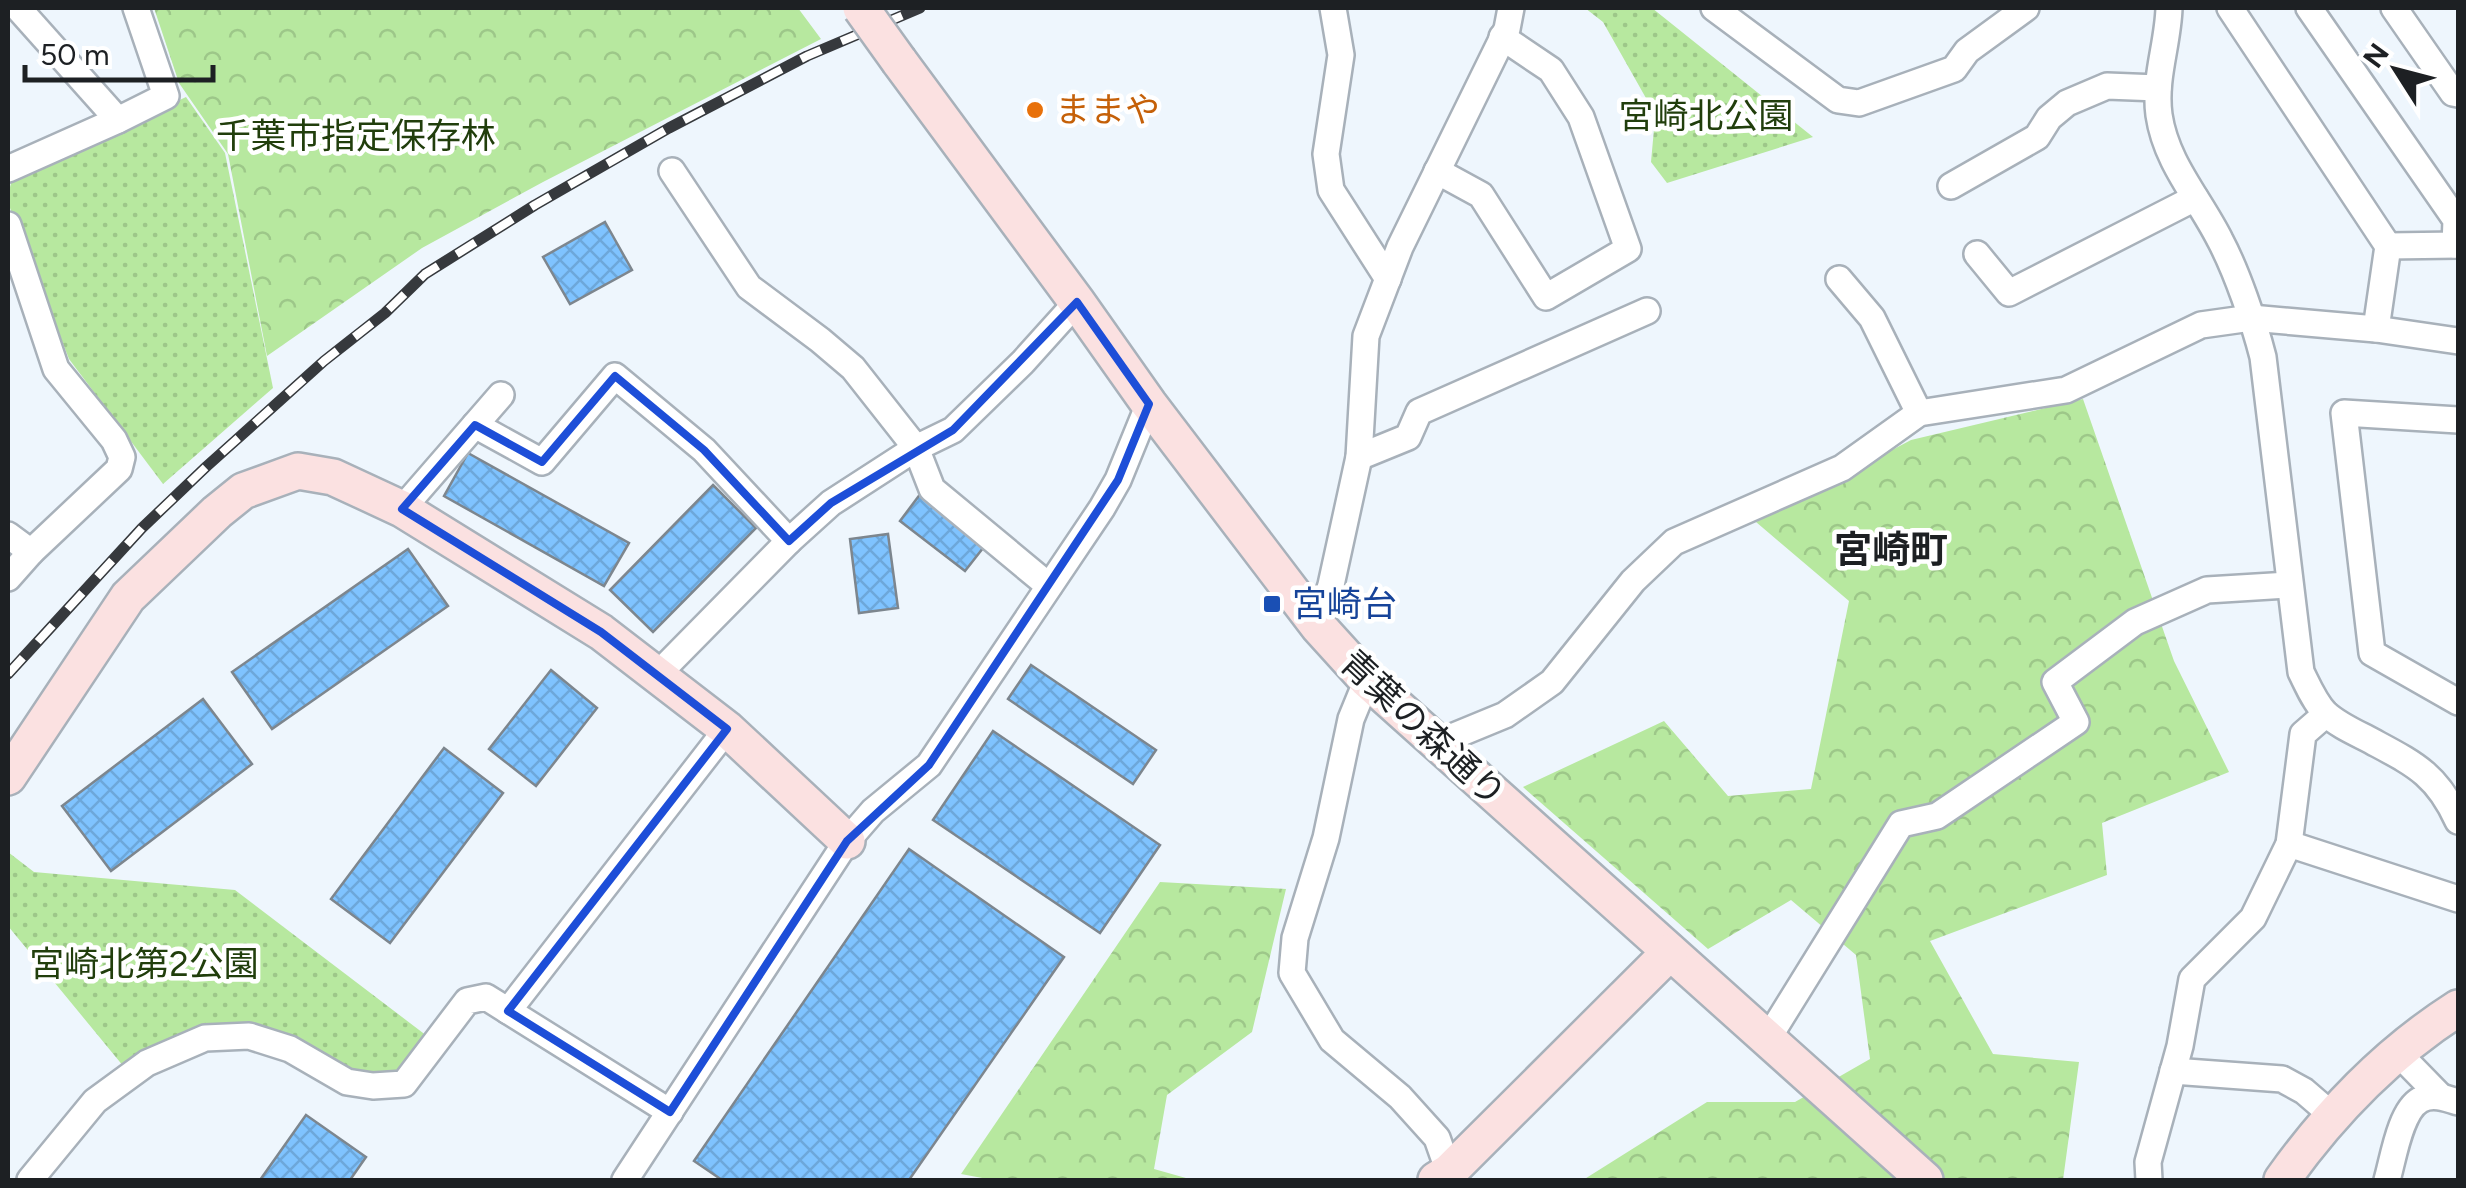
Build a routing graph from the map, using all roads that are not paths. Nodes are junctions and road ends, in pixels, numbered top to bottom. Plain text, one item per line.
1 (18, 8) edge
2 (136, 8) edge
3 (860, 8) edge
4 (1333, 8) edge
5 (1511, 8) edge
6 (1714, 8) edge
7 (2026, 8) edge
8 (2169, 8) edge
9 (2230, 8) edge
10 (2309, 8) edge
11 (2394, 8) edge
12 (1502, 38) junction
13 (2158, 88) junction
14 (2458, 94) edge
15 (118, 120) junction
16 (8, 169) edge
17 (672, 171) dead end
18 (1438, 171) junction
19 (1951, 186) dead end
20 (2195, 198) junction
21 (8, 225) edge
22 (2457, 245) edge
23 (2388, 246) junction
24 (1977, 254) dead end
25 (1388, 279) junction
26 (1839, 279) dead end
27 (1077, 302) junction
28 (1647, 311) dead end
29 (2251, 318) junction
30 (2376, 330) junction
31 (2458, 341) edge
32 (501, 395) dead end
33 (1149, 404) junction
34 (1919, 413) junction
35 (2458, 420) edge
36 (475, 424) junction
37 (916, 448) junction
38 (1359, 456) junction
39 (402, 509) junction
40 (8, 535) edge
41 (789, 542) junction
42 (31, 552) junction
43 (8, 578) edge
44 (2289, 585) junction
45 (1049, 586) junction
46 (1318, 626) junction
47 (658, 674) junction
48 (1367, 680) junction
49 (2458, 702) edge
50 (2326, 714) junction
51 (727, 729) junction
52 (1437, 744) junction
53 (8, 777) edge
54 (2458, 821) edge
55 (847, 841) junction
56 (2289, 844) junction
57 (2458, 899) edge
58 (1670, 952) junction
59 (2458, 1008) edge
60 (508, 1011) junction
61 (1767, 1040) junction
62 (2398, 1053) junction
63 (2173, 1072) junction
64 (2449, 1099) edge
65 (670, 1112) junction
66 (2333, 1116) junction
67 (1447, 1178) edge
68 (30, 1180) edge
69 (625, 1180) edge
70 (1925, 1180) edge
71 (2149, 1180) edge
72 (2282, 1180) edge
73 (2387, 1180) edge

1 - 15 street
2 - 15 street
3 - 27 street, 青葉の森通り, bridge
4 - 25 street
5 - 12 street
6 - 7 street
8 - 13 street
9 - 23 street
10 - 22 street
11 - 14 street
12 - 18 street
12 - 18 street
13 - 19 street
13 - 20 street
15 - 16 street
17 - 37 street
18 - 25 street
20 - 24 street
20 - 29 street
21 - 42 street
22 - 23 street
23 - 30 street
25 - 38 street
26 - 34 street
27 - 33 street, 青葉の森通り
27 - 37 street
28 - 38 street
29 - 30 street
29 - 34 street
29 - 44 street
30 - 31 street
32 - 36 street
33 - 45 street
33 - 46 street, 青葉の森通り
34 - 52 street
35 - 49 street
36 - 39 street
36 - 41 street
37 - 41 street
37 - 45 street
38 - 46 street
39 - 47 street
39 - 53 street
40 - 42 street
41 - 47 street
42 - 43 street
44 - 50 street
44 - 61 street
45 - 55 street
46 - 48 street, 青葉の森通り
47 - 51 street
48 - 52 street, 青葉の森通り
48 - 67 street
50 - 54 street
50 - 56 street
51 - 55 street
51 - 60 street
52 - 58 street, 青葉の森通り
55 - 65 street
56 - 57 street
56 - 63 street
58 - 61 street, 青葉の森通り
58 - 67 street
59 - 62 street
60 - 65 street
60 - 68 street
61 - 70 street, 青葉の森通り
62 - 64 street
62 - 66 street
63 - 66 street
63 - 71 street
64 - 73 street
65 - 69 street
66 - 72 street

